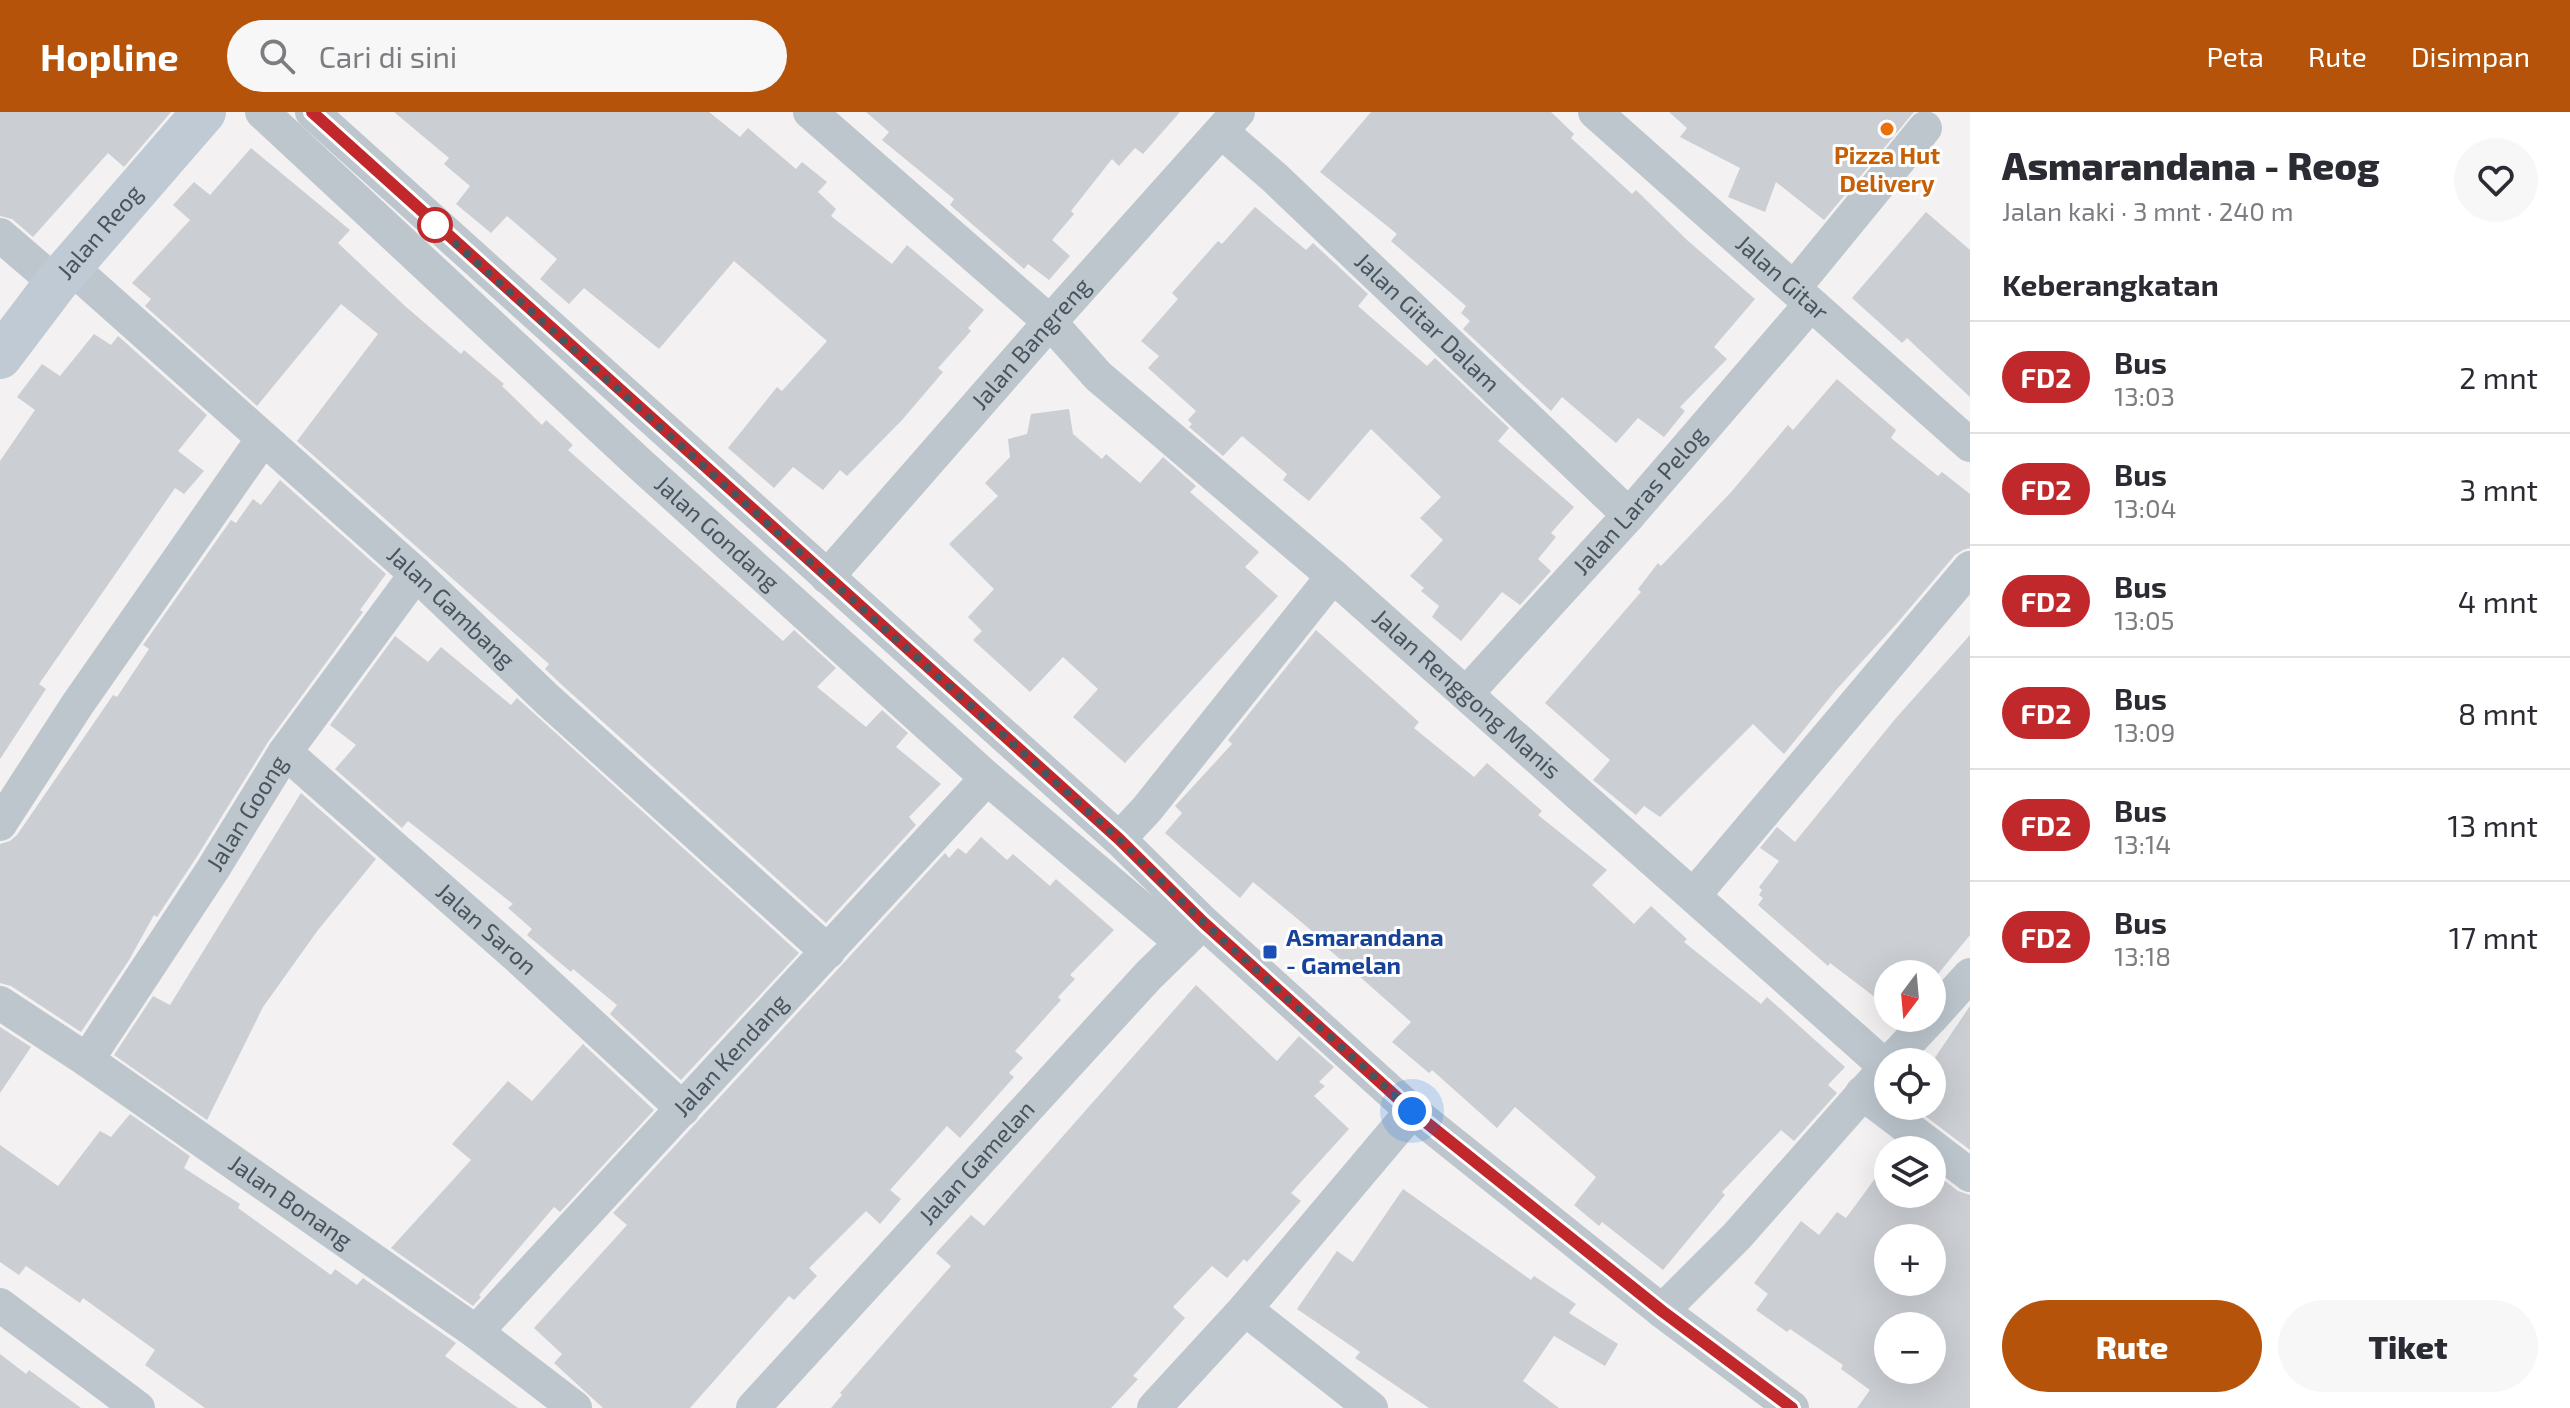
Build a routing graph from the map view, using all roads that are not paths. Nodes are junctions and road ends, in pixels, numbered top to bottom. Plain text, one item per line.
1 (204, 112) edge
2 (262, 112) edge
3 (312, 112) edge
4 (810, 112) edge
5 (1595, 112) edge
6 (1230, 122) edge
7 (1925, 128) dead end
8 (0, 235) edge
9 (63, 275) junction
10 (1802, 296) junction
11 (1050, 322) junction
12 (0, 357) edge
13 (262, 440) junction
14 (1970, 445) edge
15 (1629, 515) junction
16 (1970, 568) edge
17 (416, 574) junction
18 (1333, 576) junction
19 (827, 577) junction
20 (1466, 694) junction
21 (285, 752) junction
22 (987, 778) junction
23 (0, 824) edge
24 (1119, 839) junction
25 (1694, 895) junction
26 (1192, 933) junction
27 (828, 952) junction
28 (1970, 975) edge
29 (1946, 1001) edge
30 (0, 1003) edge
31 (1917, 1032) edge
32 (1903, 1048) edge
33 (1874, 1052) edge
34 (87, 1060) junction
35 (1874, 1080) edge
36 (1862, 1093) junction
37 (683, 1109) junction
38 (1412, 1111) junction
39 (1970, 1175) edge
40 (0, 1305) edge
41 (1245, 1309) junction
42 (1662, 1311) junction
43 (476, 1332) junction
44 (138, 1408) edge
45 (575, 1408) edge
46 (753, 1408) edge
47 (1154, 1408) edge
48 (1371, 1408) edge
49 (1792, 1408) edge

1 - 9 street, Jalan Reog
2 - 22 street, Jalan Gondang
3 - 19 street
4 - 11 street, Jalan Renggong Manis
5 - 10 street, Jalan Gitar
6 - 11 street, Jalan Bangreng
6 - 15 street, Jalan Gitar Dalam
7 - 10 street, Jalan Laras Pelog
8 - 9 street, Jalan Gambang
9 - 12 street, Jalan Reog
9 - 13 street, Jalan Gambang
10 - 14 street, Jalan Gitar
10 - 15 street, Jalan Laras Pelog
11 - 18 street, Jalan Renggong Manis
11 - 19 street, Jalan Bangreng
13 - 17 street, Jalan Gambang
13 - 23 street
15 - 20 street, Jalan Laras Pelog
16 - 25 street
17 - 21 street, Jalan Goong
17 - 27 street, Jalan Gambang
18 - 20 street, Jalan Renggong Manis
18 - 24 street
19 - 24 street
20 - 25 street, Jalan Renggong Manis
21 - 34 street, Jalan Goong
21 - 37 street, Jalan Saron
22 - 26 street, Jalan Gondang
22 - 27 street, Jalan Kendang
24 - 26 street
25 - 33 street, Jalan Renggong Manis
26 - 38 street
26 - 46 street, Jalan Gamelan
27 - 37 street, Jalan Kendang
28 - 29 street
30 - 34 street, Jalan Bonang
31 - 32 street
34 - 43 street, Jalan Bonang
35 - 36 street
36 - 39 street
36 - 42 street
37 - 43 street, Jalan Kendang
38 - 41 street
38 - 42 street
40 - 44 street
41 - 47 street
41 - 48 street
42 - 49 street
43 - 45 street, Jalan Bonang

